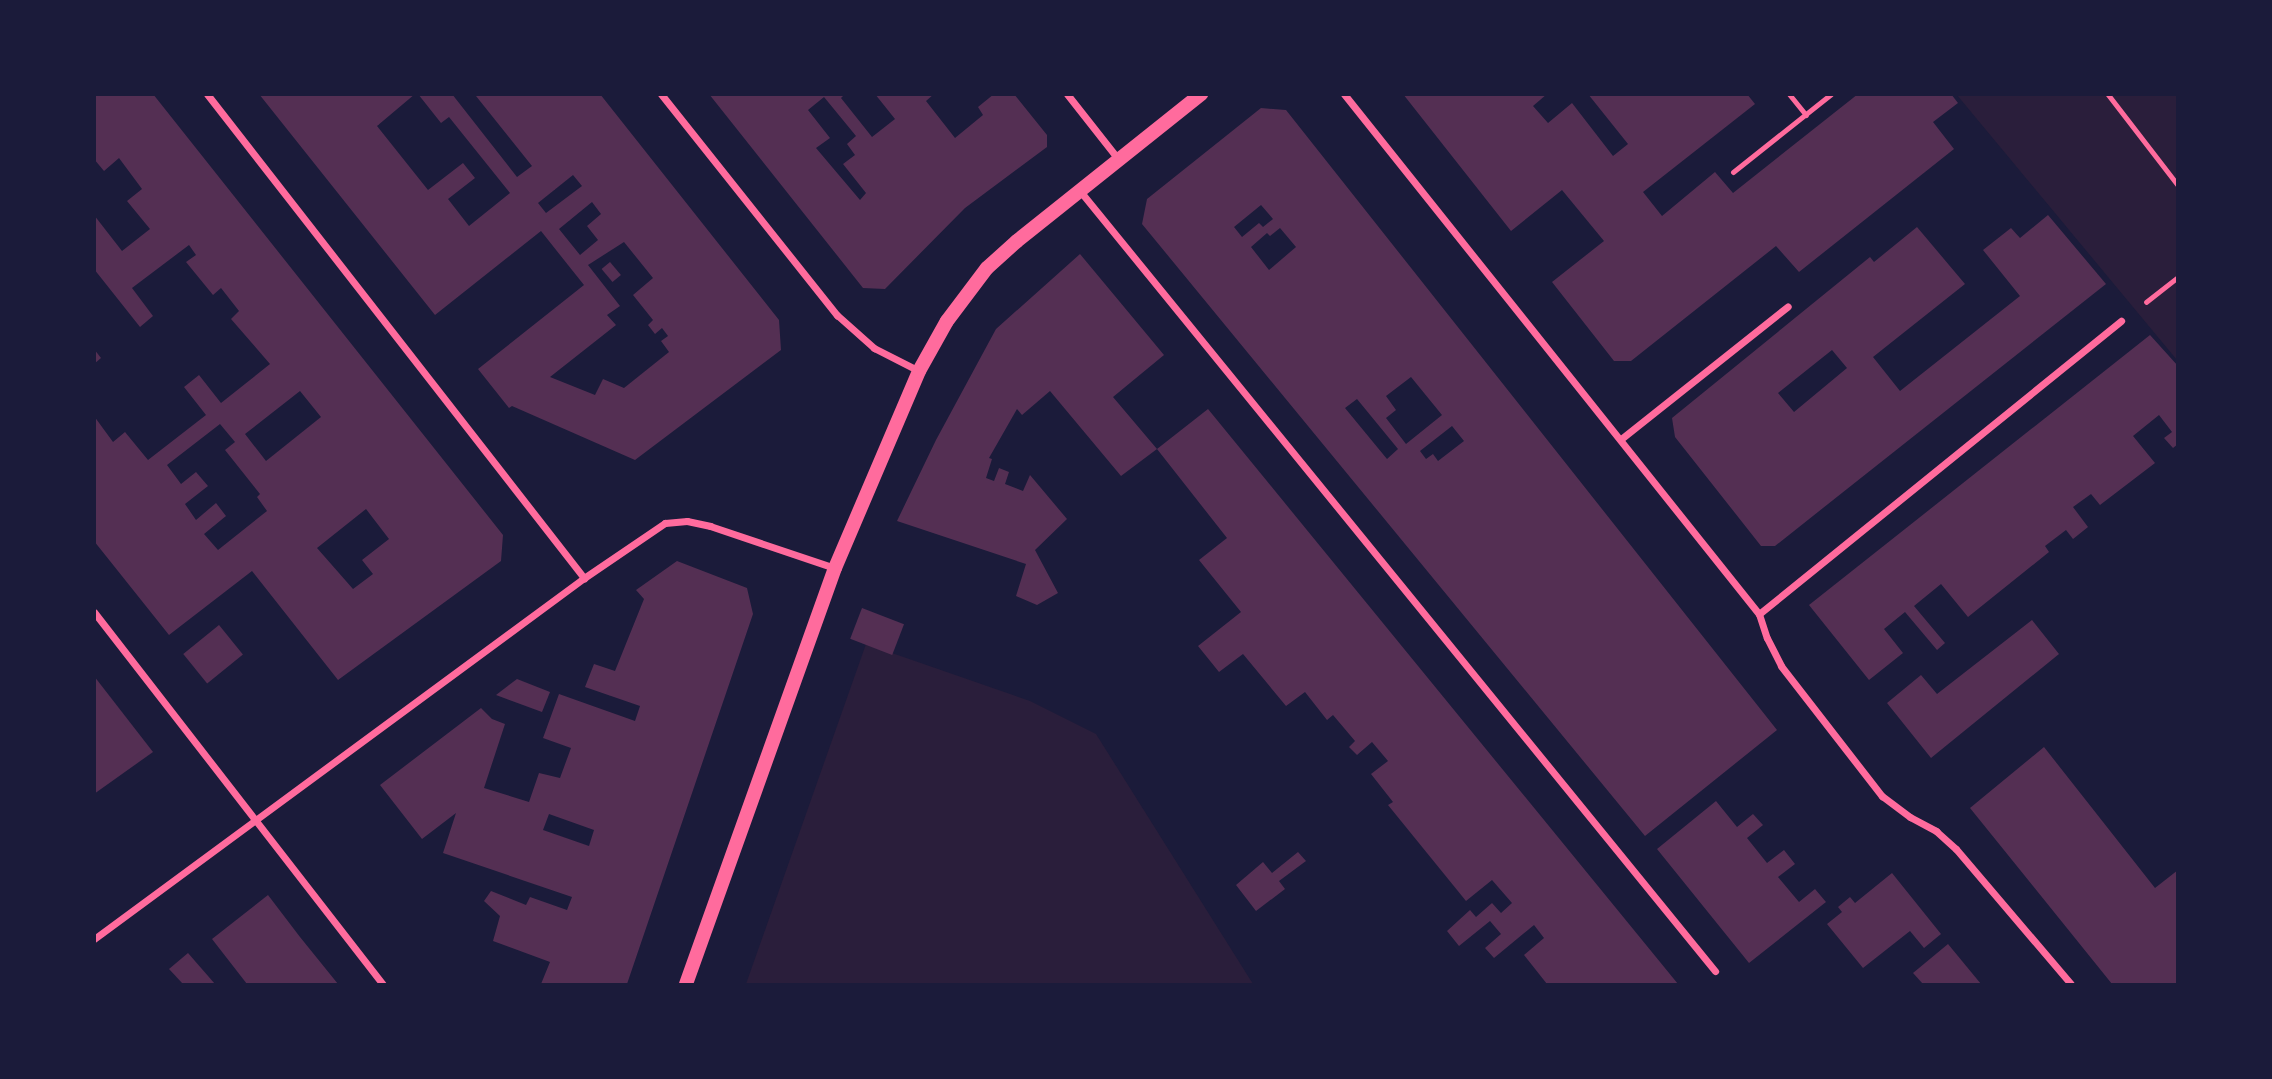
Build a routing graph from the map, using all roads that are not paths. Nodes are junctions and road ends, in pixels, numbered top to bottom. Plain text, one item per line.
1 (207, 94) edge
2 (661, 94) edge
3 (1067, 94) edge
4 (1200, 94) edge
5 (1344, 94) edge
6 (1789, 94) edge
7 (1831, 94) edge
8 (1806, 115) junction
9 (1119, 160) junction
10 (1733, 172) dead end
11 (1080, 191) junction
12 (1788, 306) dead end
13 (2120, 321) dead end
14 (919, 371) junction
15 (1621, 439) junction
16 (835, 568) junction
17 (584, 578) junction
18 (94, 612) edge
19 (1759, 614) junction
20 (255, 818) junction
21 (94, 939) edge
22 (1715, 971) dead end
23 (383, 985) edge
24 (687, 985) edge
25 (2071, 985) edge

1 - 17 street
2 - 14 street
3 - 9 street
4 - 9 main road
5 - 15 street
6 - 8 lane
7 - 8 lane
8 - 10 lane
9 - 11 main road
11 - 14 main road
11 - 22 street
12 - 15 street
13 - 19 street
14 - 16 main road
15 - 19 street
16 - 17 street
16 - 24 main road
17 - 20 street
18 - 20 street
19 - 25 street
20 - 21 street
20 - 23 street

